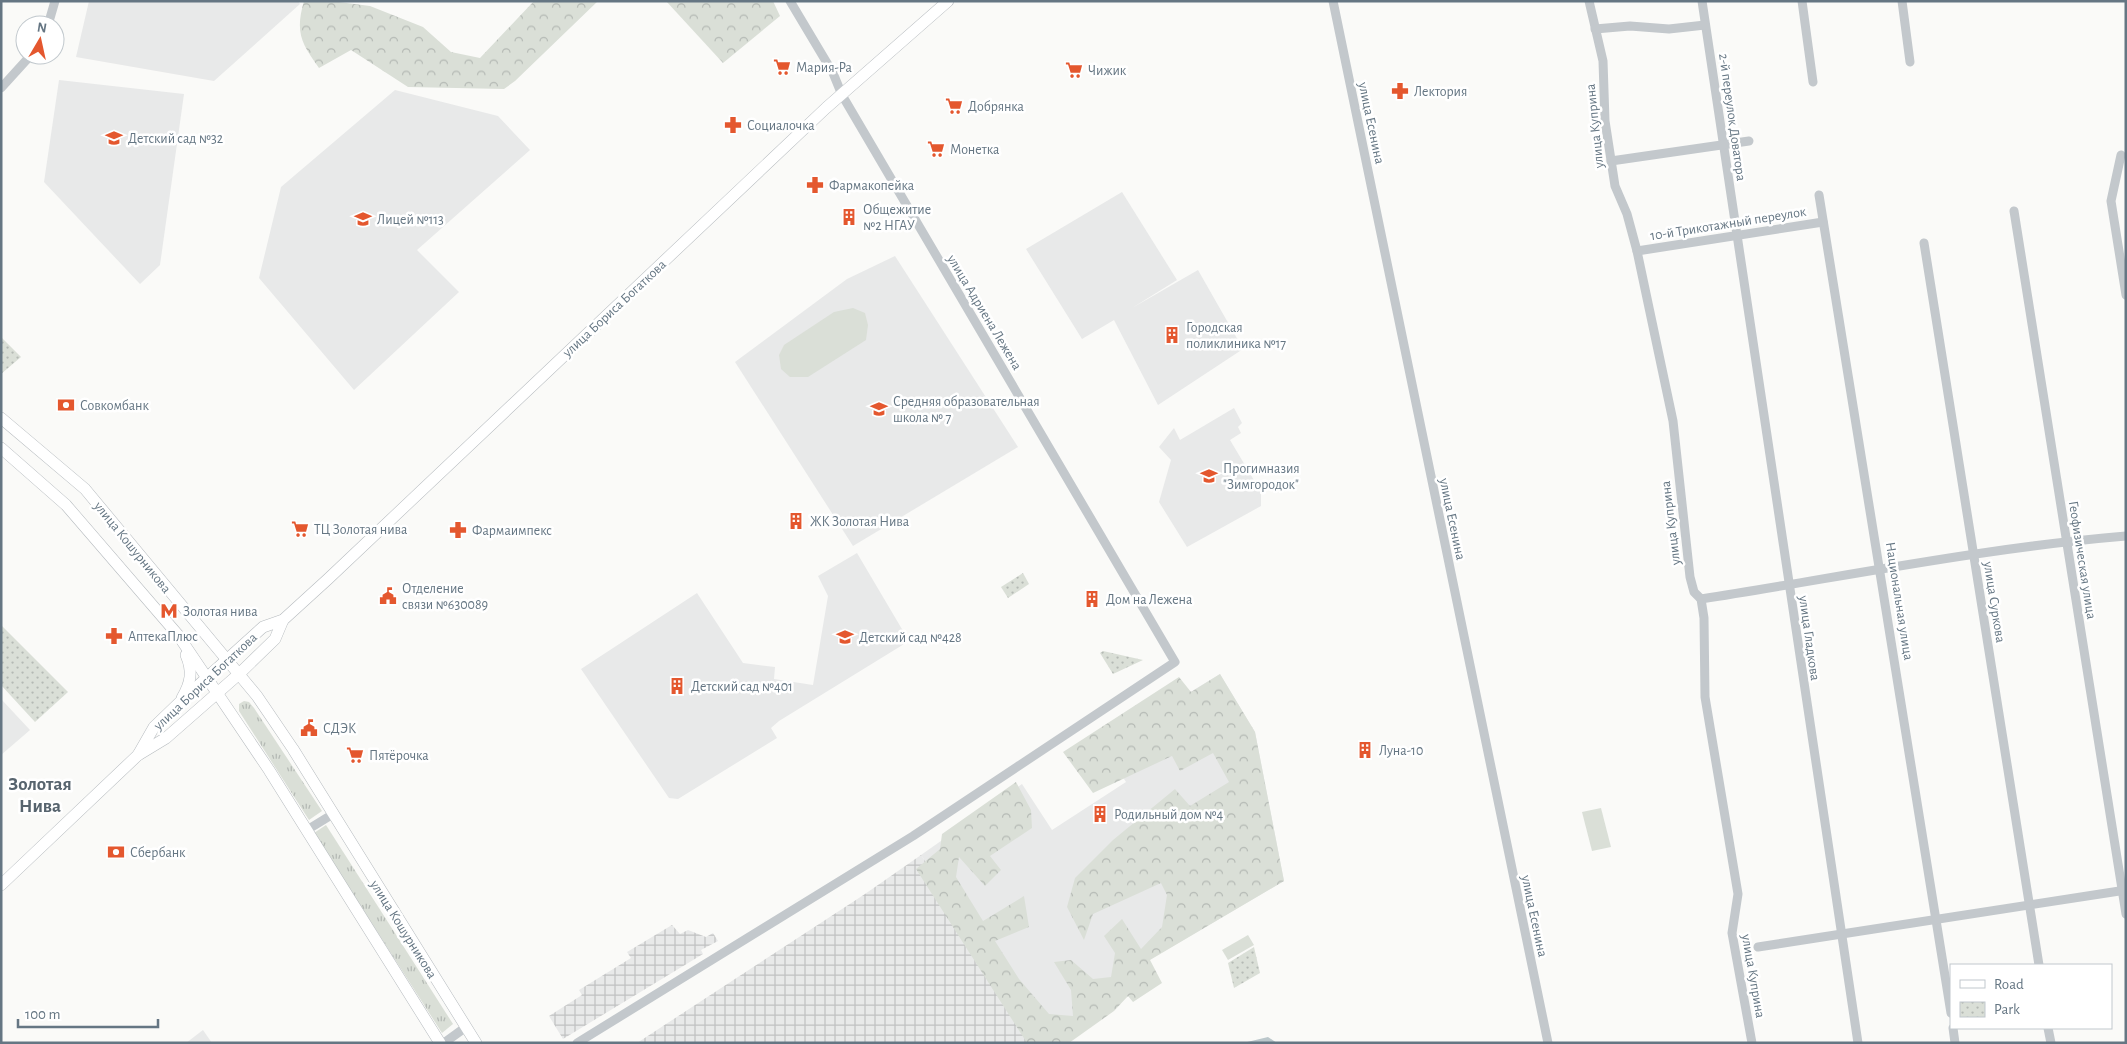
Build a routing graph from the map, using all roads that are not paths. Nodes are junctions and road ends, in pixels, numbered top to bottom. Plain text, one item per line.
1 (55, 1) edge
2 (790, 1) edge
3 (948, 1) edge
4 (1333, 1) edge
5 (1589, 1) edge
6 (1702, 1) edge
7 (1802, 1) edge
8 (1902, 1) edge
9 (51, 15) edge
10 (1705, 25) junction
11 (1595, 29) junction
12 (1910, 62) dead end
13 (21, 65) edge
14 (1813, 82) dead end
15 (1, 88) edge
16 (842, 95) junction
17 (1749, 141) dead end
18 (1723, 145) junction
19 (2121, 155) dead end
20 (1611, 161) junction
21 (1819, 195) dead end
22 (2014, 211) dead end
23 (1823, 222) junction
24 (1737, 236) junction
25 (1924, 243) dead end
26 (1637, 251) junction
27 (2126, 295) edge
28 (1, 418) edge
29 (1, 448) edge
30 (2126, 536) edge
31 (2066, 541) junction
32 (1973, 554) junction
33 (1881, 570) junction
34 (1789, 585) junction
35 (1701, 599) junction
36 (283, 620) junction
37 (173, 629) junction
38 (228, 660) junction
39 (239, 674) junction
40 (207, 679) junction
41 (216, 693) junction
42 (180, 702) junction
43 (138, 755) junction
44 (333, 814) junction
45 (307, 830) junction
46 (1, 885) edge
47 (2124, 890) edge
48 (2030, 906) junction
49 (2126, 914) edge
50 (1937, 921) junction
51 (1841, 934) junction
52 (1758, 947) dead end
53 (2039, 964) edge
54 (1950, 1006) edge
55 (466, 1027) junction
56 (1953, 1029) edge
57 (2048, 1029) edge
58 (440, 1043) edge
59 (444, 1043) edge
60 (476, 1043) edge
61 (577, 1043) edge
62 (1548, 1043) edge
63 (1752, 1043) edge
64 (1858, 1043) edge
65 (1955, 1043) edge
66 (2051, 1043) edge

1 - 9 street
2 - 16 street, улица Адриена Лежена
3 - 16 main road, улица Бориса Богаткова
4 - 62 street, улица Есенина
5 - 11 street, улица Куприна
6 - 10 street, 2-й переулок Доватора
7 - 14 street
8 - 12 street
10 - 11 street
10 - 18 street, 2-й переулок Доватора
11 - 20 street, улица Куприна
13 - 15 street
16 - 36 main road, улица Бориса Богаткова
16 - 61 street, улица Адриена Лежена
17 - 18 street
18 - 20 street
18 - 24 street, 2-й переулок Доватора
19 - 27 street
20 - 26 street, улица Куприна
21 - 23 street, Национальная улица
22 - 31 street, Геофизическая улица
23 - 24 street, 10-й Трикотажный переулок
23 - 33 street, Национальная улица
24 - 26 street, 10-й Трикотажный переулок
24 - 34 street, улица Гладкова
25 - 32 street, улица Суркова
26 - 35 street, улица Куприна
28 - 38 main road, улица Кошурникова
29 - 37 main road, улица Кошурникова
30 - 31 street
31 - 32 street
31 - 47 street, Геофизическая улица
32 - 33 street
32 - 48 street, улица Суркова
33 - 34 street
33 - 50 street, Национальная улица
34 - 35 street
34 - 51 street, улица Гладкова
35 - 63 street, улица Куприна
36 - 38 main road, улица Бориса Богаткова
36 - 39 main road, улица Бориса Богаткова
37 - 40 main road, улица Кошурникова
37 - 42 main road
38 - 39 main road, улица Кошурникова
38 - 40 main road, улица Бориса Богаткова
39 - 41 main road, улица Бориса Богаткова
39 - 44 main road, улица Кошурникова
40 - 41 main road, улица Кошурникова
40 - 42 main road, улица Бориса Богаткова
41 - 43 main road, улица Бориса Богаткова
41 - 45 main road, улица Кошурникова
42 - 43 main road, улица Бориса Богаткова
43 - 46 main road, улица Бориса Богаткова
44 - 45 street
44 - 55 main road, улица Кошурникова
45 - 58 main road, улица Кошурникова
47 - 48 street
47 - 49 street, Геофизическая улица
48 - 50 street
48 - 53 street, улица Суркова
50 - 51 street
50 - 54 street, Национальная улица
51 - 52 street
51 - 64 street, улица Гладкова
55 - 59 street
55 - 60 main road, улица Кошурникова
56 - 65 street
57 - 66 street

